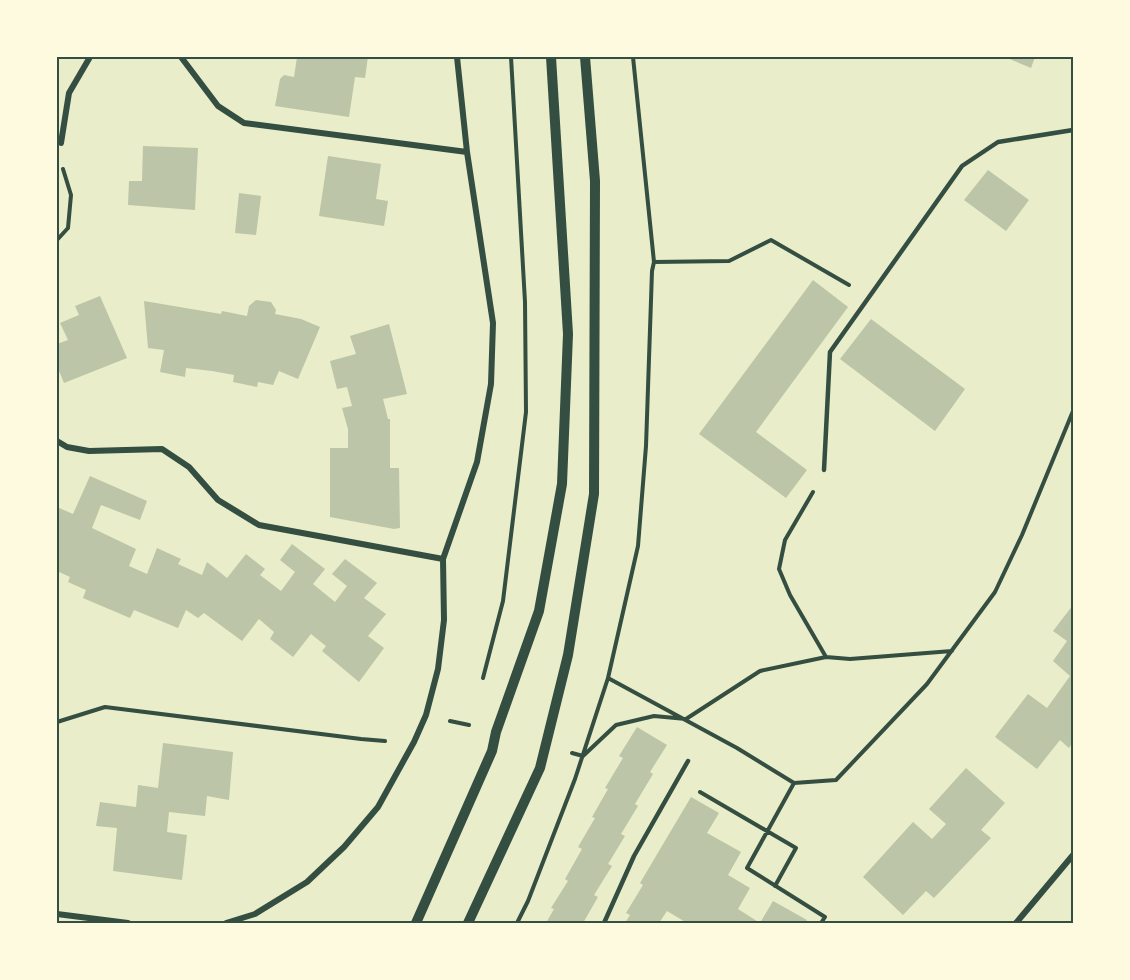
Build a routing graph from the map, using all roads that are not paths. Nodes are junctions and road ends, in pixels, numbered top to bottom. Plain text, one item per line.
1 (90, 57) edge
2 (181, 57) edge
3 (457, 57) edge
4 (551, 57) edge
5 (585, 57) edge
6 (1073, 130) edge
7 (61, 143) road end
8 (467, 152) junction
9 (57, 441) edge
10 (824, 470) road end
11 (443, 559) junction
12 (688, 761) dead end
13 (1073, 855) edge
14 (57, 914) edge
15 (128, 923) edge
16 (226, 923) edge
17 (416, 923) edge
18 (468, 923) edge
19 (604, 923) edge
20 (1017, 923) edge

1 - 7 street
2 - 8 street
3 - 8 street
4 - 17 street
5 - 18 street
6 - 10 lane
8 - 11 street
9 - 11 street
11 - 16 street
12 - 19 lane
13 - 20 street
14 - 15 street

